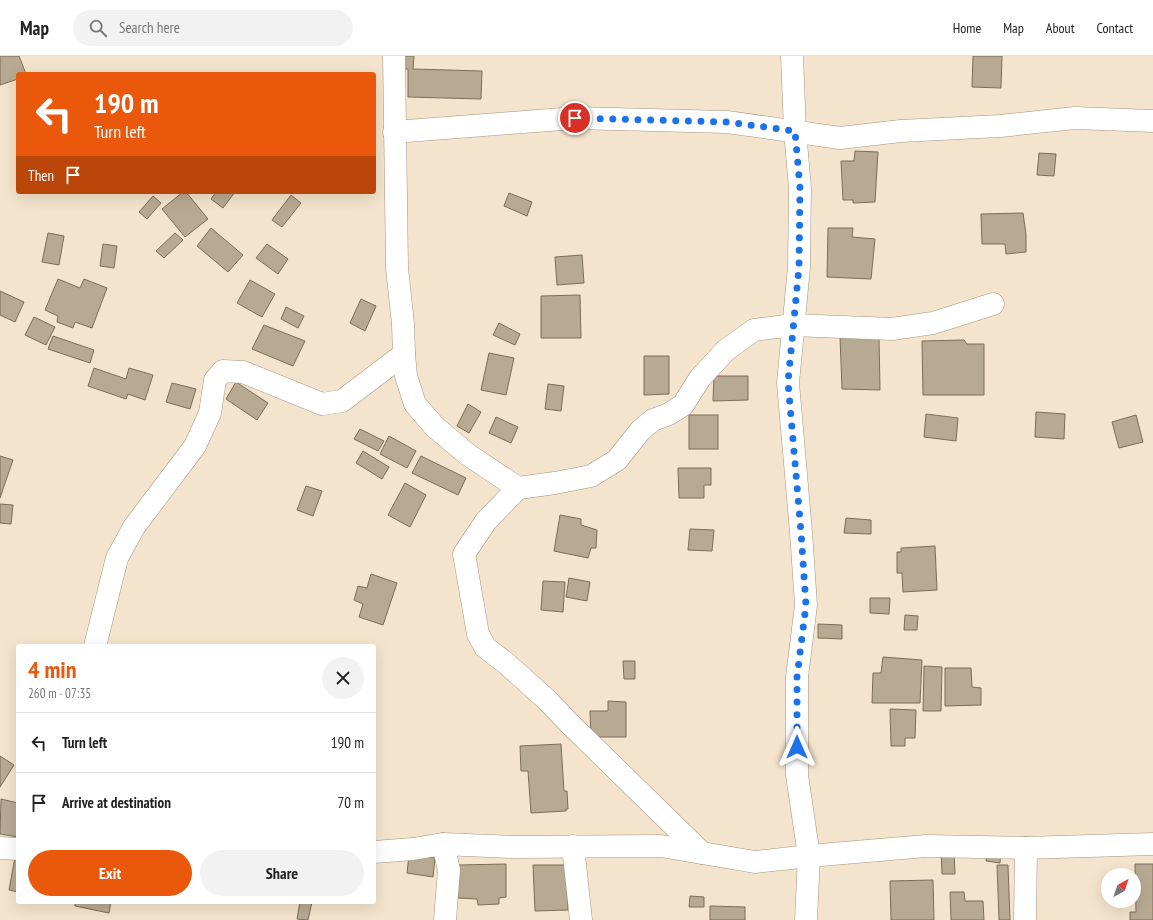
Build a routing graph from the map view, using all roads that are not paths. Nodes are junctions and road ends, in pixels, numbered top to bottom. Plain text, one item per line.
1 (394, 56) edge
2 (792, 56) edge
3 (1153, 120) edge
4 (795, 131) junction
5 (394, 132) junction
6 (993, 304) dead end
7 (793, 325) junction
8 (404, 354) junction
9 (518, 488) junction
10 (96, 644) edge
11 (443, 844) junction
12 (1153, 844) edge
13 (573, 846) junction
14 (0, 848) edge
15 (16, 848) edge
16 (1026, 848) junction
17 (376, 852) edge
18 (702, 853) junction
19 (809, 856) junction
20 (445, 920) edge
21 (581, 920) edge
22 (806, 920) edge
23 (1025, 920) edge

1 - 5 street
2 - 4 street
3 - 4 street
4 - 5 street
4 - 7 street
5 - 8 street
6 - 7 street
7 - 9 street
7 - 19 street
8 - 9 street
8 - 10 street
9 - 18 street
11 - 13 street
11 - 17 street
11 - 20 street
12 - 16 street
13 - 18 street
13 - 21 street
14 - 15 street
16 - 19 street
16 - 23 street
18 - 19 street
19 - 22 street

